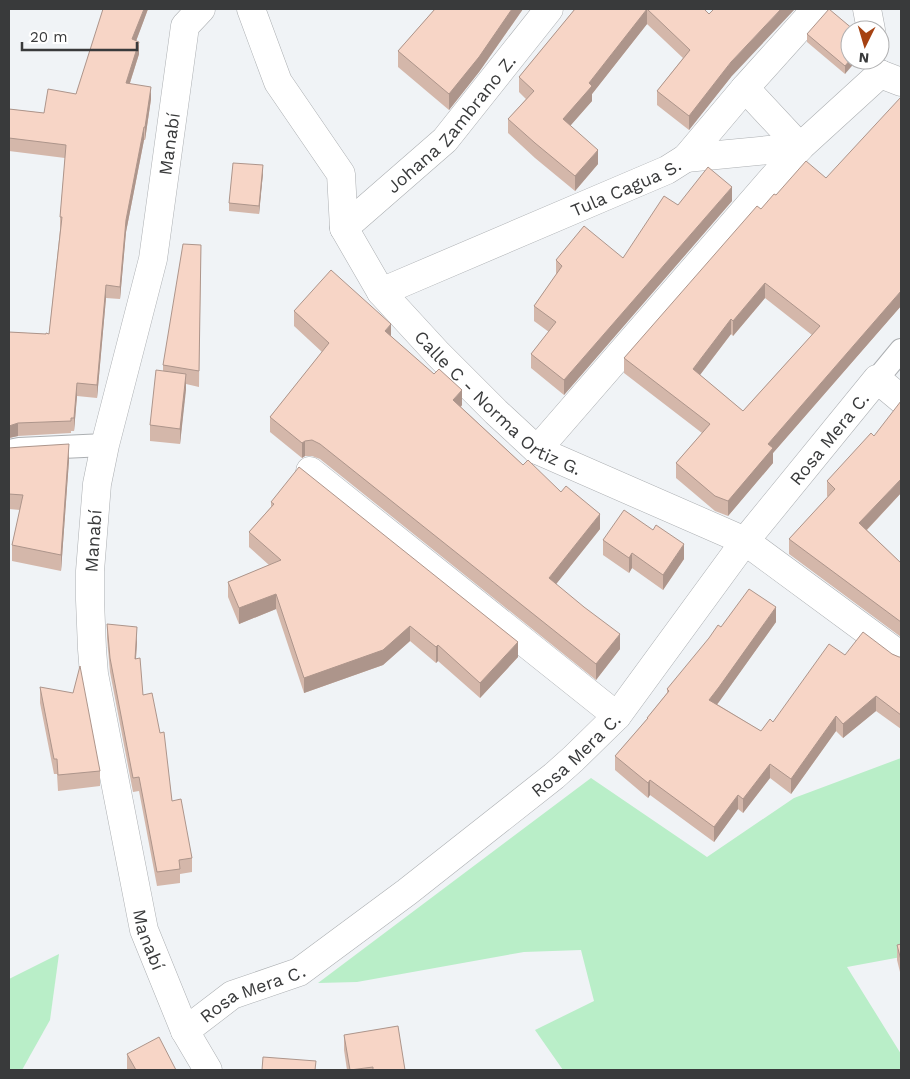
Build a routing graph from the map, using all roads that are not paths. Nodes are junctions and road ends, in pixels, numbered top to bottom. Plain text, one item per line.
1 (201, 9) edge
2 (251, 9) edge
3 (549, 9) edge
4 (816, 9) edge
5 (886, 72) edge
6 (745, 88) junction
7 (800, 147) junction
8 (686, 158) junction
9 (344, 228) junction
10 (381, 292) junction
11 (901, 350) edge
12 (877, 379) junction
13 (901, 399) edge
14 (105, 445) junction
15 (537, 450) junction
16 (9, 451) edge
17 (310, 472) dead end
18 (744, 541) junction
19 (901, 656) edge
20 (617, 716) junction
21 (185, 1031) junction
22 (208, 1070) edge

1 - 14 street, Manabí
2 - 9 street, Calle C - Norma Ortiz G.
3 - 9 street, Johana Zambrano Z.
4 - 6 street, Tula Cagua S.
5 - 7 street
6 - 7 street
6 - 8 street, Tula Cagua S.
7 - 8 street
7 - 15 street
8 - 10 street, Tula Cagua S.
9 - 10 street, Calle C - Norma Ortiz G.
10 - 15 street, Calle C - Norma Ortiz G.
11 - 12 lane
12 - 13 street
12 - 18 street, Rosa Mera C.
14 - 16 lane
14 - 21 street, Manabí
15 - 18 street, Calle C - Norma Ortiz G.
17 - 20 street
18 - 19 street, Calle C - Norma Ortiz G.
18 - 20 street, Rosa Mera C.
20 - 21 street, Rosa Mera C.
21 - 22 street, Manabí

